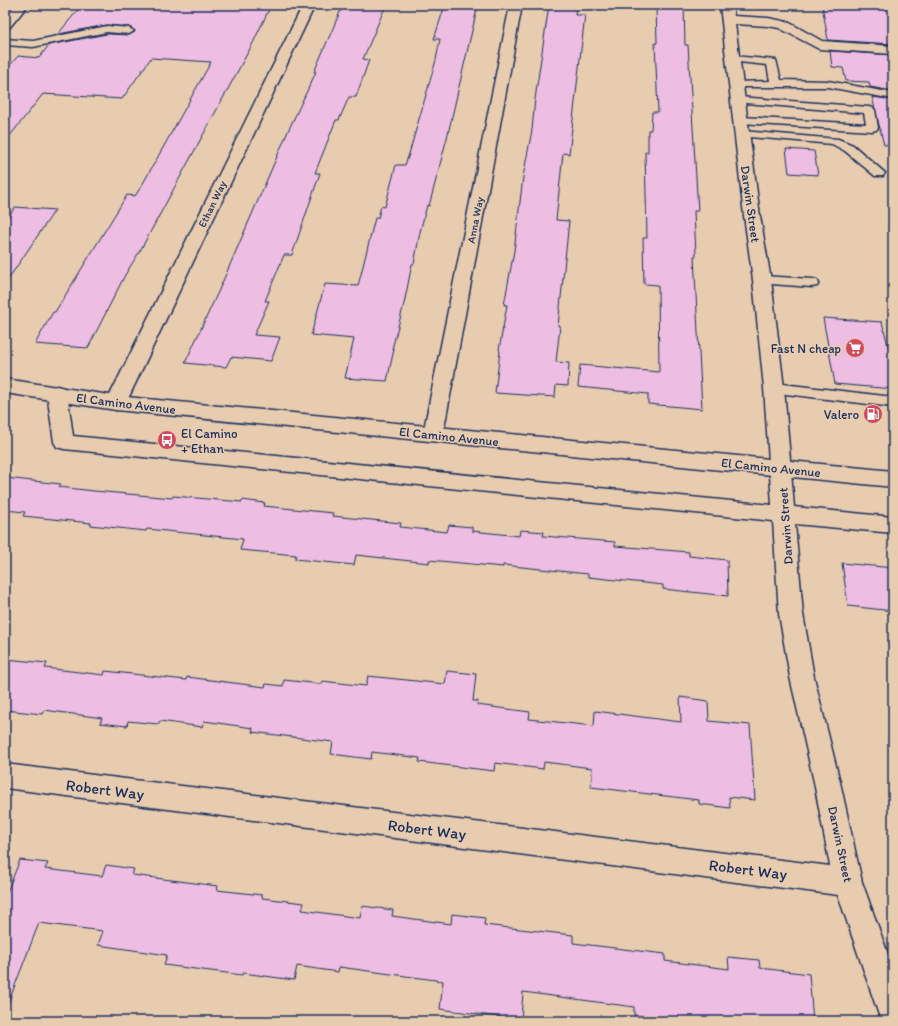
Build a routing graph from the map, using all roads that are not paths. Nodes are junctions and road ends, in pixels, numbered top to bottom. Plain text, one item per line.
1 (22, 5) edge
2 (309, 5) edge
3 (516, 5) edge
4 (726, 5) edge
5 (728, 20) junction
6 (5, 24) edge
7 (129, 31) dead end
8 (5, 42) edge
9 (893, 50) edge
10 (733, 59) junction
11 (776, 83) junction
12 (736, 85) junction
13 (893, 96) edge
14 (738, 100) junction
15 (741, 127) junction
16 (879, 173) dead end
17 (762, 280) junction
18 (812, 283) dead end
19 (5, 386) edge
20 (774, 388) junction
21 (57, 394) junction
22 (893, 402) edge
23 (116, 403) junction
24 (434, 434) junction
25 (780, 468) junction
26 (893, 479) edge
27 (784, 514) junction
28 (893, 525) edge
29 (5, 776) edge
30 (848, 882) junction
31 (893, 1012) edge

1 - 6 street
2 - 23 street, Ethan Way
3 - 24 street, Anna Way
4 - 5 street, Darwin Street
5 - 9 street
5 - 10 street, Darwin Street
7 - 8 lane
10 - 11 lane
10 - 12 street, Darwin Street
11 - 12 lane
11 - 13 lane
12 - 14 street, Darwin Street
14 - 15 street, Darwin Street
14 - 15 lane
15 - 16 lane
15 - 17 street, Darwin Street
17 - 18 lane
17 - 20 street, Darwin Street
19 - 21 street, El Camino Avenue
20 - 22 lane
20 - 25 street, Darwin Street
21 - 23 street, El Camino Avenue
21 - 27 street
23 - 24 street, El Camino Avenue
24 - 25 street, El Camino Avenue
25 - 26 street, El Camino Avenue
25 - 27 street, Darwin Street
27 - 28 street
27 - 30 street, Darwin Street
29 - 30 street, Robert Way
30 - 31 street, Darwin Street

